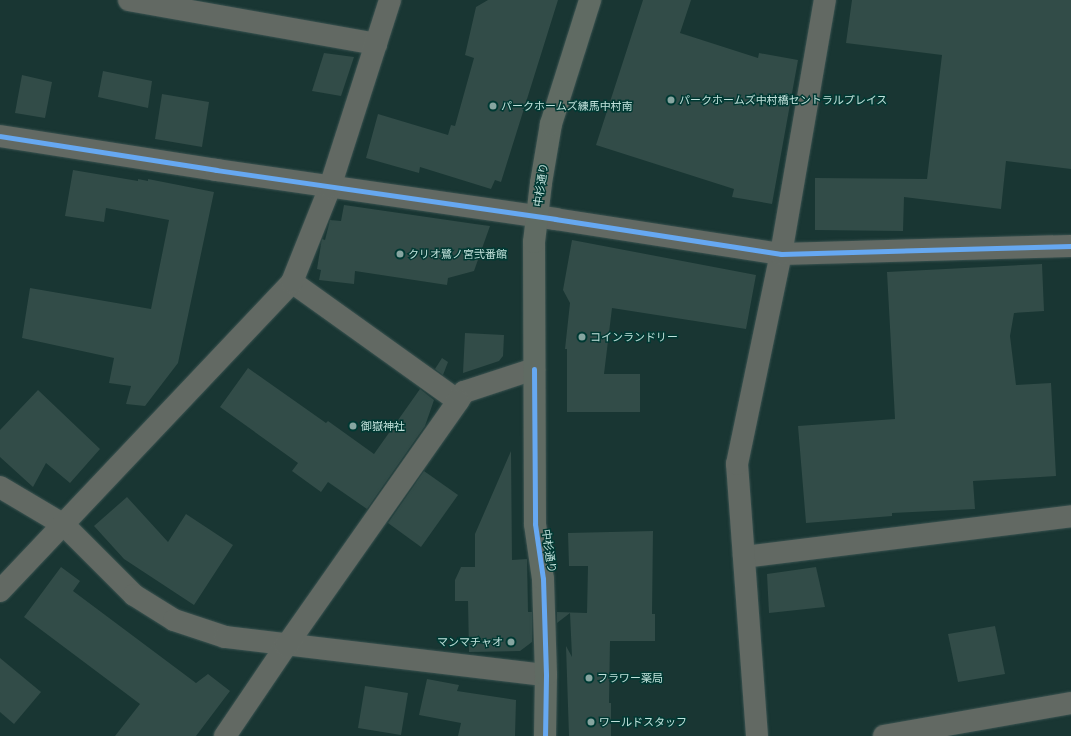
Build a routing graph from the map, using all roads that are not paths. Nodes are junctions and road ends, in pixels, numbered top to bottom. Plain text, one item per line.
1 (129, 0) edge
2 (390, 0) edge
3 (590, 0) edge
4 (825, 0) edge
5 (376, 44) junction
6 (0, 136) edge
7 (330, 186) junction
8 (537, 216) junction
9 (1071, 246) edge
10 (781, 254) junction
11 (292, 282) junction
12 (534, 368) junction
13 (458, 401) junction
14 (0, 487) edge
15 (1071, 516) edge
16 (64, 525) junction
17 (744, 557) junction
18 (0, 591) edge
19 (286, 646) junction
20 (546, 675) junction
21 (1071, 703) edge
22 (225, 736) edge
23 (545, 736) edge
24 (757, 736) edge
25 (884, 736) edge

1 - 5 street
2 - 5 street
3 - 8 main road, 中杉通り
4 - 10 street
5 - 7 street
6 - 7 street
7 - 8 street
7 - 11 street
8 - 10 street
8 - 12 main road, 中杉通り
9 - 10 street
10 - 17 street
11 - 13 street
11 - 16 street
12 - 13 street
12 - 20 main road, 中杉通り
13 - 19 street
14 - 16 street
15 - 17 street
16 - 18 street
16 - 19 street
17 - 24 street
19 - 20 street
19 - 22 street
20 - 23 main road, 中杉通り
21 - 25 street

